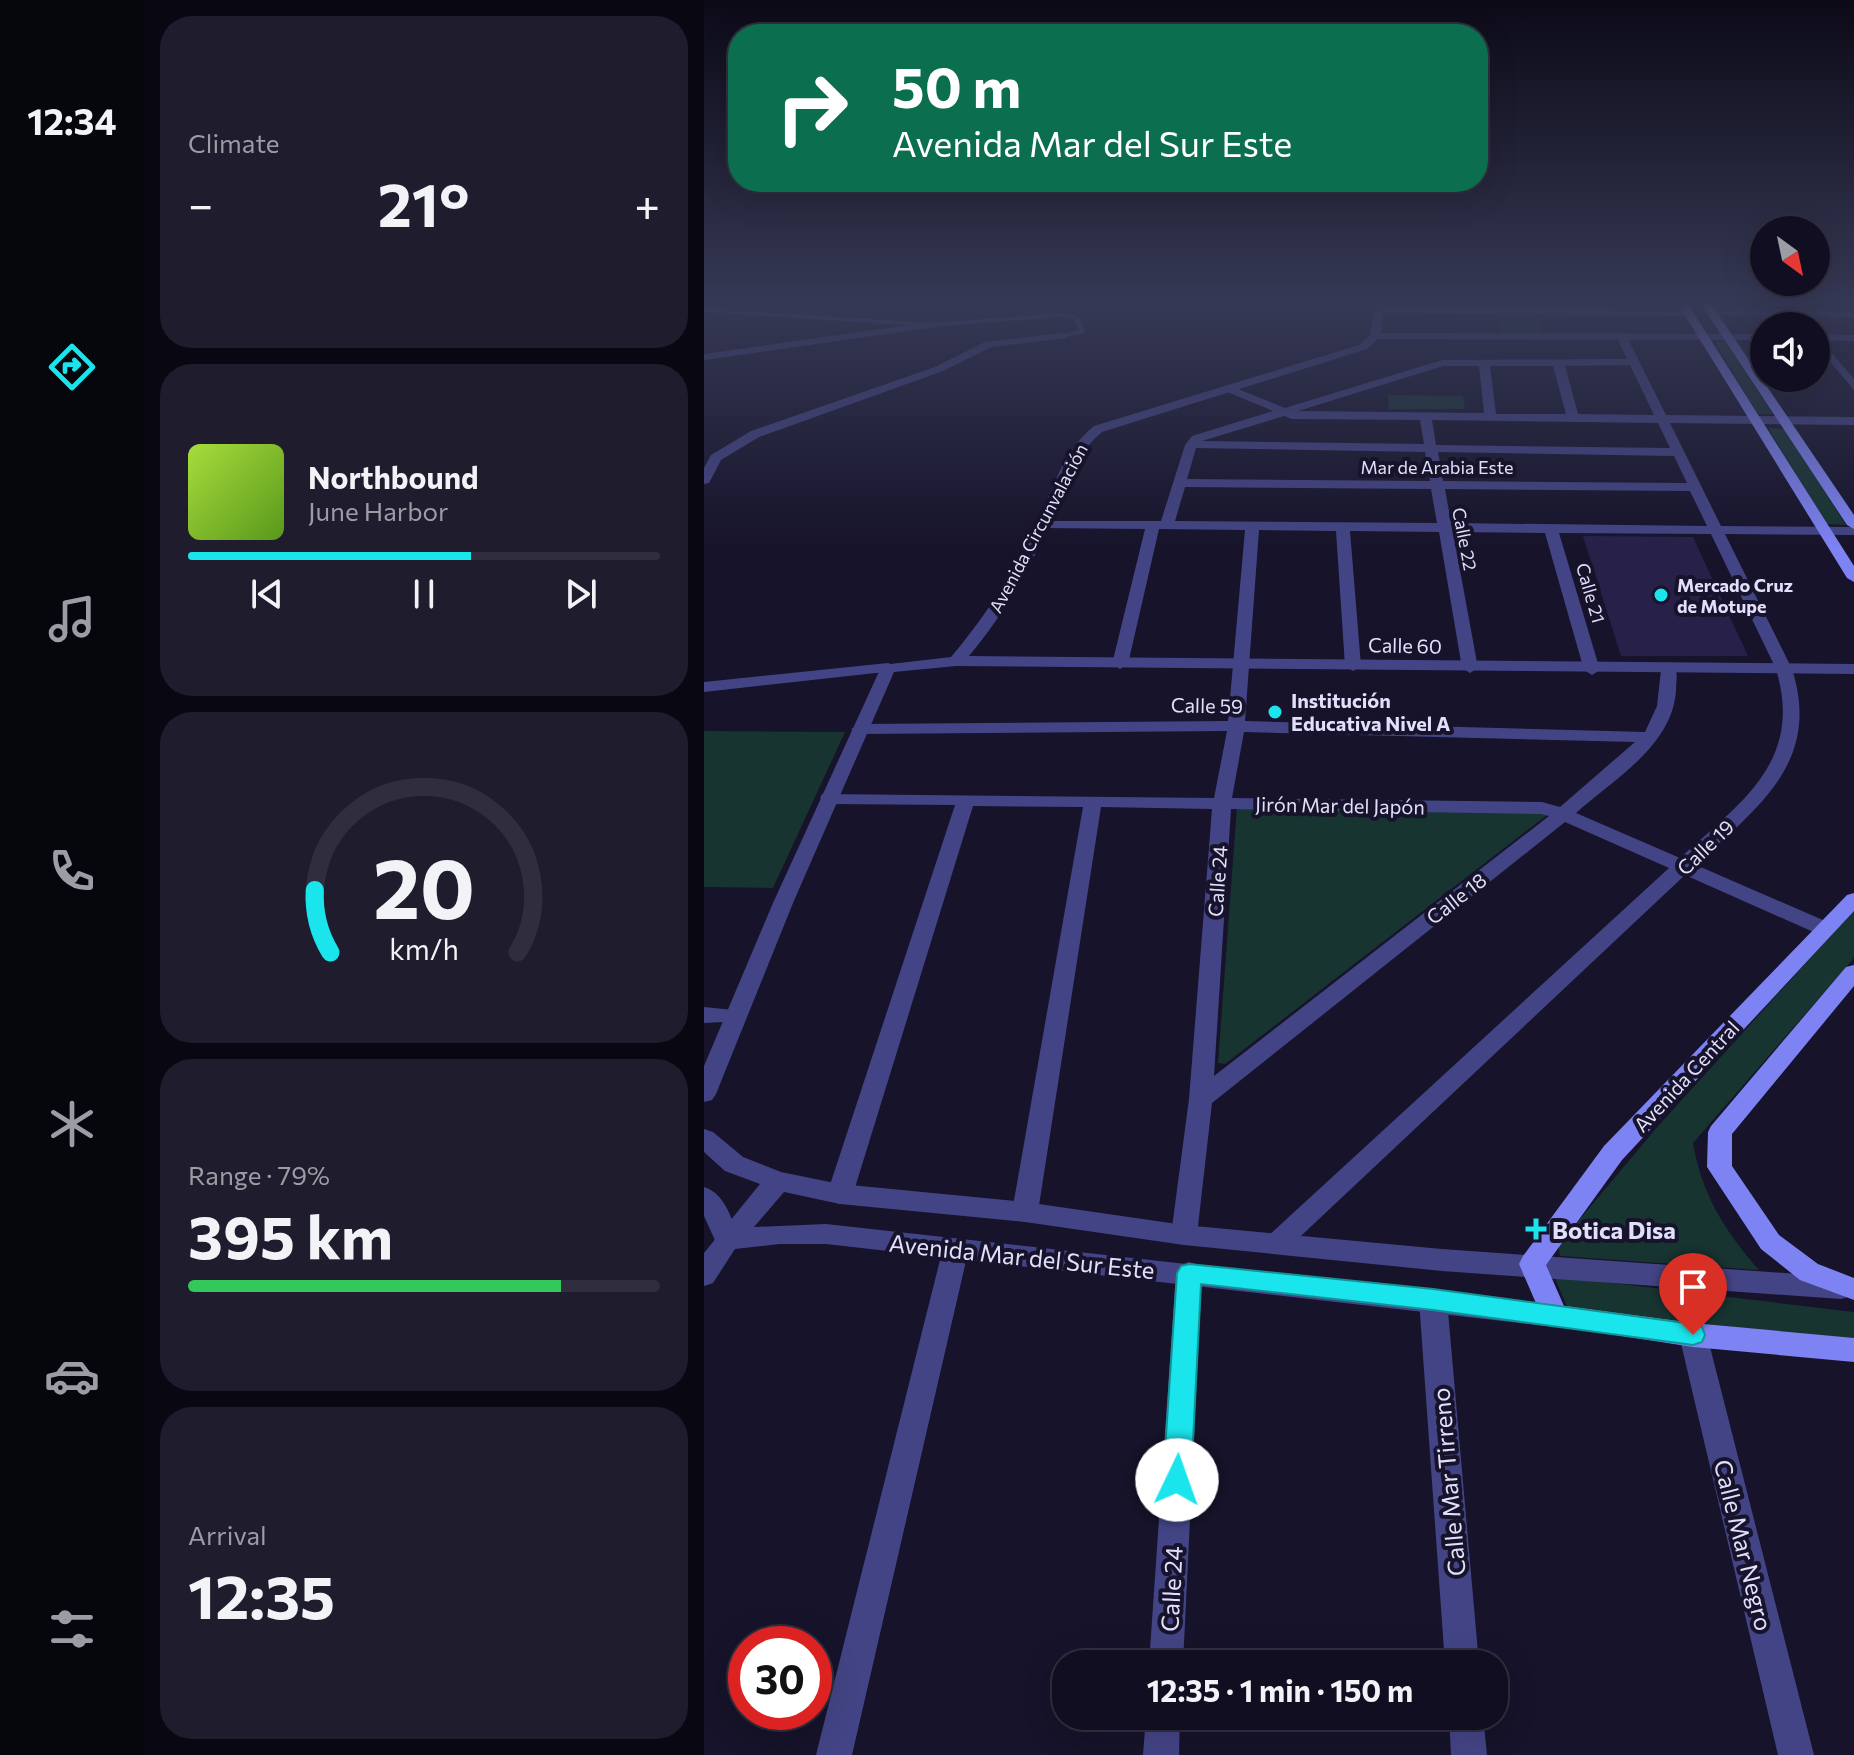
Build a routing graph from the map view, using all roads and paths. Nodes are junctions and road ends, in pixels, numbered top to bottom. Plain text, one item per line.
1 (891, 386) edge
2 (1239, 386) edge
3 (1367, 386) edge
4 (1487, 386) edge
5 (1564, 386) edge
6 (1647, 386) edge
7 (1734, 386) edge
8 (1760, 386) edge
9 (1229, 389) junction
10 (1281, 412) junction
11 (1425, 416) junction
12 (1490, 417) junction
13 (1573, 418) junction
14 (1662, 420) junction
15 (1756, 420) junction
16 (1784, 421) junction
17 (1854, 421) edge
18 (1191, 445) junction
19 (1429, 449) junction
20 (1677, 452) junction
21 (704, 480) edge
22 (1180, 483) junction
23 (1436, 485) junction
24 (1693, 487) junction
25 (1043, 524) junction
26 (1160, 524) junction
27 (1854, 525) edge
28 (1252, 526) junction
29 (1343, 527) junction
30 (1445, 527) junction
31 (1551, 528) junction
32 (1716, 530) junction
33 (1824, 531) junction
34 (1854, 531) edge
35 (1854, 578) edge
36 (956, 661) junction
37 (1120, 664) junction
38 (1239, 666) junction
39 (1353, 666) junction
40 (888, 668) junction
41 (1470, 668) junction
42 (1784, 669) junction
43 (1854, 669) edge
44 (1592, 670) junction
45 (1669, 670) junction
46 (704, 687) edge
47 (1236, 728) junction
48 (860, 729) junction
49 (1649, 737) junction
50 (829, 798) junction
51 (966, 799) junction
52 (1093, 802) junction
53 (1222, 803) junction
54 (1563, 814) junction
55 (1685, 867) junction
56 (1854, 899) edge
57 (1825, 929) junction
58 (1854, 972) edge
59 (704, 1015) edge
60 (735, 1016) junction
61 (704, 1094) edge
62 (1201, 1099) junction
63 (704, 1138) edge
64 (778, 1181) junction
65 (840, 1194) junction
66 (704, 1197) edge
67 (1025, 1212) junction
68 (1184, 1235) junction
69 (727, 1240) junction
70 (1277, 1243) junction
71 (956, 1248) junction
72 (1532, 1264) junction
73 (1189, 1273) junction
74 (704, 1275) edge
75 (1852, 1286) edge
76 (1433, 1300) junction
77 (1555, 1316) junction
78 (1693, 1335) junction
79 (1854, 1350) edge
80 (1167, 1650) edge
81 (1461, 1650) edge
82 (1162, 1730) edge
83 (1467, 1730) edge
84 (834, 1755) edge
85 (1161, 1755) edge
86 (1469, 1755) edge
87 (1796, 1755) edge

1 - 21 street
2 - 9 street, Avenida Circunvalación
3 - 10 street
4 - 12 street
5 - 13 street
6 - 14 street, Calle 19
7 - 15 main road
8 - 16 main road
9 - 10 street
9 - 25 street, Avenida Circunvalación
10 - 11 street
10 - 18 street
11 - 12 street
11 - 19 street, Calle 22
12 - 13 street
13 - 14 street
14 - 15 street
14 - 20 street, Calle 19
15 - 16 street
15 - 33 main road
16 - 17 street
16 - 27 main road
18 - 19 street
18 - 22 street
19 - 20 street
19 - 23 street, Calle 22
20 - 24 street, Calle 19
22 - 23 street, Mar de Arabia Este
22 - 26 street
23 - 24 street, Mar de Arabia Este
23 - 30 street, Calle 22
24 - 32 street, Calle 19
25 - 26 street
25 - 36 street, Avenida Circunvalación
26 - 28 street
26 - 37 street
28 - 29 street
28 - 38 street, Calle 24
29 - 30 street
29 - 39 street
30 - 31 street
30 - 41 street, Calle 22
31 - 32 street
31 - 44 street, Calle 21
32 - 33 street
32 - 42 street, Calle 19
33 - 34 street
33 - 35 main road
36 - 37 street, Calle 60
36 - 40 street, Calle 60
37 - 38 street, Calle 60
38 - 39 street, Calle 60
38 - 47 street, Calle 24
39 - 41 street, Calle 60
40 - 46 street, Calle 60
40 - 48 street
41 - 44 street, Calle 60
42 - 43 street, Calle 60
42 - 45 street, Calle 60
42 - 55 street, Calle 19
44 - 45 street, Calle 60
45 - 49 street, Calle 18
47 - 48 street, Calle 59
47 - 49 street, Calle 59
47 - 53 street, Calle 24
48 - 50 street
49 - 54 street, Calle 18
50 - 51 street, Jirón Mar del Japón
50 - 60 street
51 - 52 street, Jirón Mar del Japón
51 - 65 street
52 - 53 street, Jirón Mar del Japón
52 - 67 street
53 - 54 street, Jirón Mar del Japón
53 - 62 street, Calle 24
54 - 55 street, Jirón Mar del Japón
54 - 62 street, Calle 18
55 - 57 street, Jirón Mar del Japón
55 - 70 street, Calle 19
56 - 57 main road, Avenida Central
57 - 72 main road, Avenida Central
58 - 75 main road
59 - 60 street
60 - 61 street
62 - 68 street, Calle 24
63 - 64 street
64 - 65 street, Avenida Mar del Sur Este
64 - 69 street
65 - 67 street, Avenida Mar del Sur Este
66 - 69 street
67 - 68 street, Avenida Mar del Sur Este
68 - 70 street, Avenida Mar del Sur Este
69 - 71 street, Avenida Mar del Sur Este
69 - 74 street
70 - 72 street, Avenida Mar del Sur Este
71 - 73 street, Avenida Mar del Sur Este
71 - 84 street
72 - 75 street, Avenida Mar del Sur Este
72 - 77 main road
73 - 76 street, Avenida Mar del Sur Este
73 - 80 street, Calle 24
76 - 77 street, Avenida Mar del Sur Este
76 - 81 street, Calle Mar Tirreno
77 - 78 main road, Avenida Mar del Sur Este
78 - 79 main road, Avenida Mar del Sur Este
78 - 87 street, Calle Mar Negro
82 - 85 street
83 - 86 street

